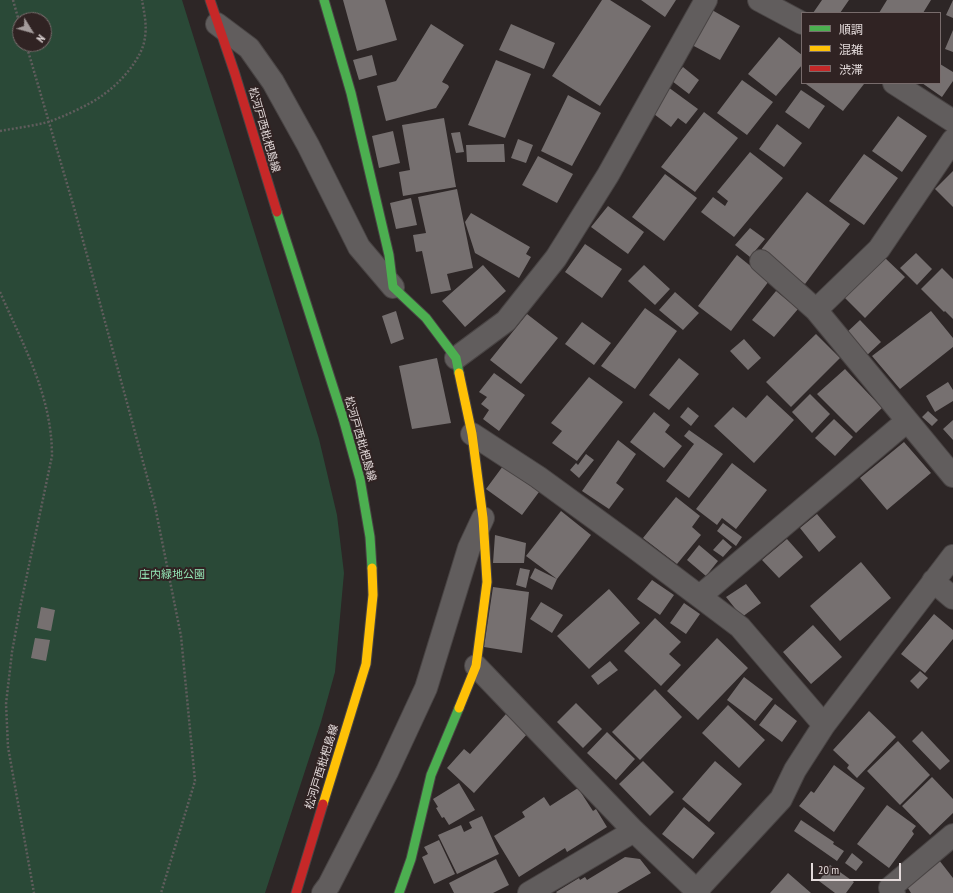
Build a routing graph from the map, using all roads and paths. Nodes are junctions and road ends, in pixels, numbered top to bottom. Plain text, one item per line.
1 (13, 0) edge
2 (142, 0) edge
3 (210, 0) edge
4 (324, 0) edge
5 (706, 0) edge
6 (759, 0) edge
7 (16, 12) edge
8 (801, 23) edge
9 (217, 24) junction
10 (28, 52) edge
11 (896, 84) edge
12 (49, 121) junction
13 (953, 121) edge
14 (0, 131) edge
15 (953, 140) edge
16 (761, 261) dead end
17 (393, 287) junction
18 (0, 292) edge
19 (816, 310) junction
20 (456, 358) junction
21 (907, 421) junction
22 (472, 434) junction
23 (953, 476) edge
24 (483, 518) junction
25 (953, 556) edge
26 (933, 581) junction
27 (700, 596) junction
28 (953, 598) edge
29 (476, 666) junction
30 (824, 725) junction
31 (634, 831) junction
32 (953, 835) edge
33 (698, 892) edge
34 (34, 893) edge
35 (161, 893) edge
36 (296, 893) edge
37 (323, 893) edge
38 (398, 893) edge
39 (529, 893) edge
40 (894, 893) edge

1 - 7 path
2 - 12 path
3 - 9 street, 松河戸西枇杷島線
4 - 17 street
5 - 20 street
6 - 8 street
9 - 17 street
9 - 36 street, 松河戸西枇杷島線
10 - 12 path
11 - 13 street
12 - 14 path
12 - 35 path
15 - 19 street
16 - 19 street
17 - 20 street
18 - 34 path
19 - 21 street
20 - 22 street
21 - 23 street
21 - 27 street
22 - 24 street
22 - 27 street
24 - 29 street
24 - 37 street
25 - 26 street
26 - 28 street
26 - 30 street
27 - 30 street
29 - 31 street
29 - 38 street
30 - 33 street
31 - 33 street
31 - 39 street
32 - 40 street

